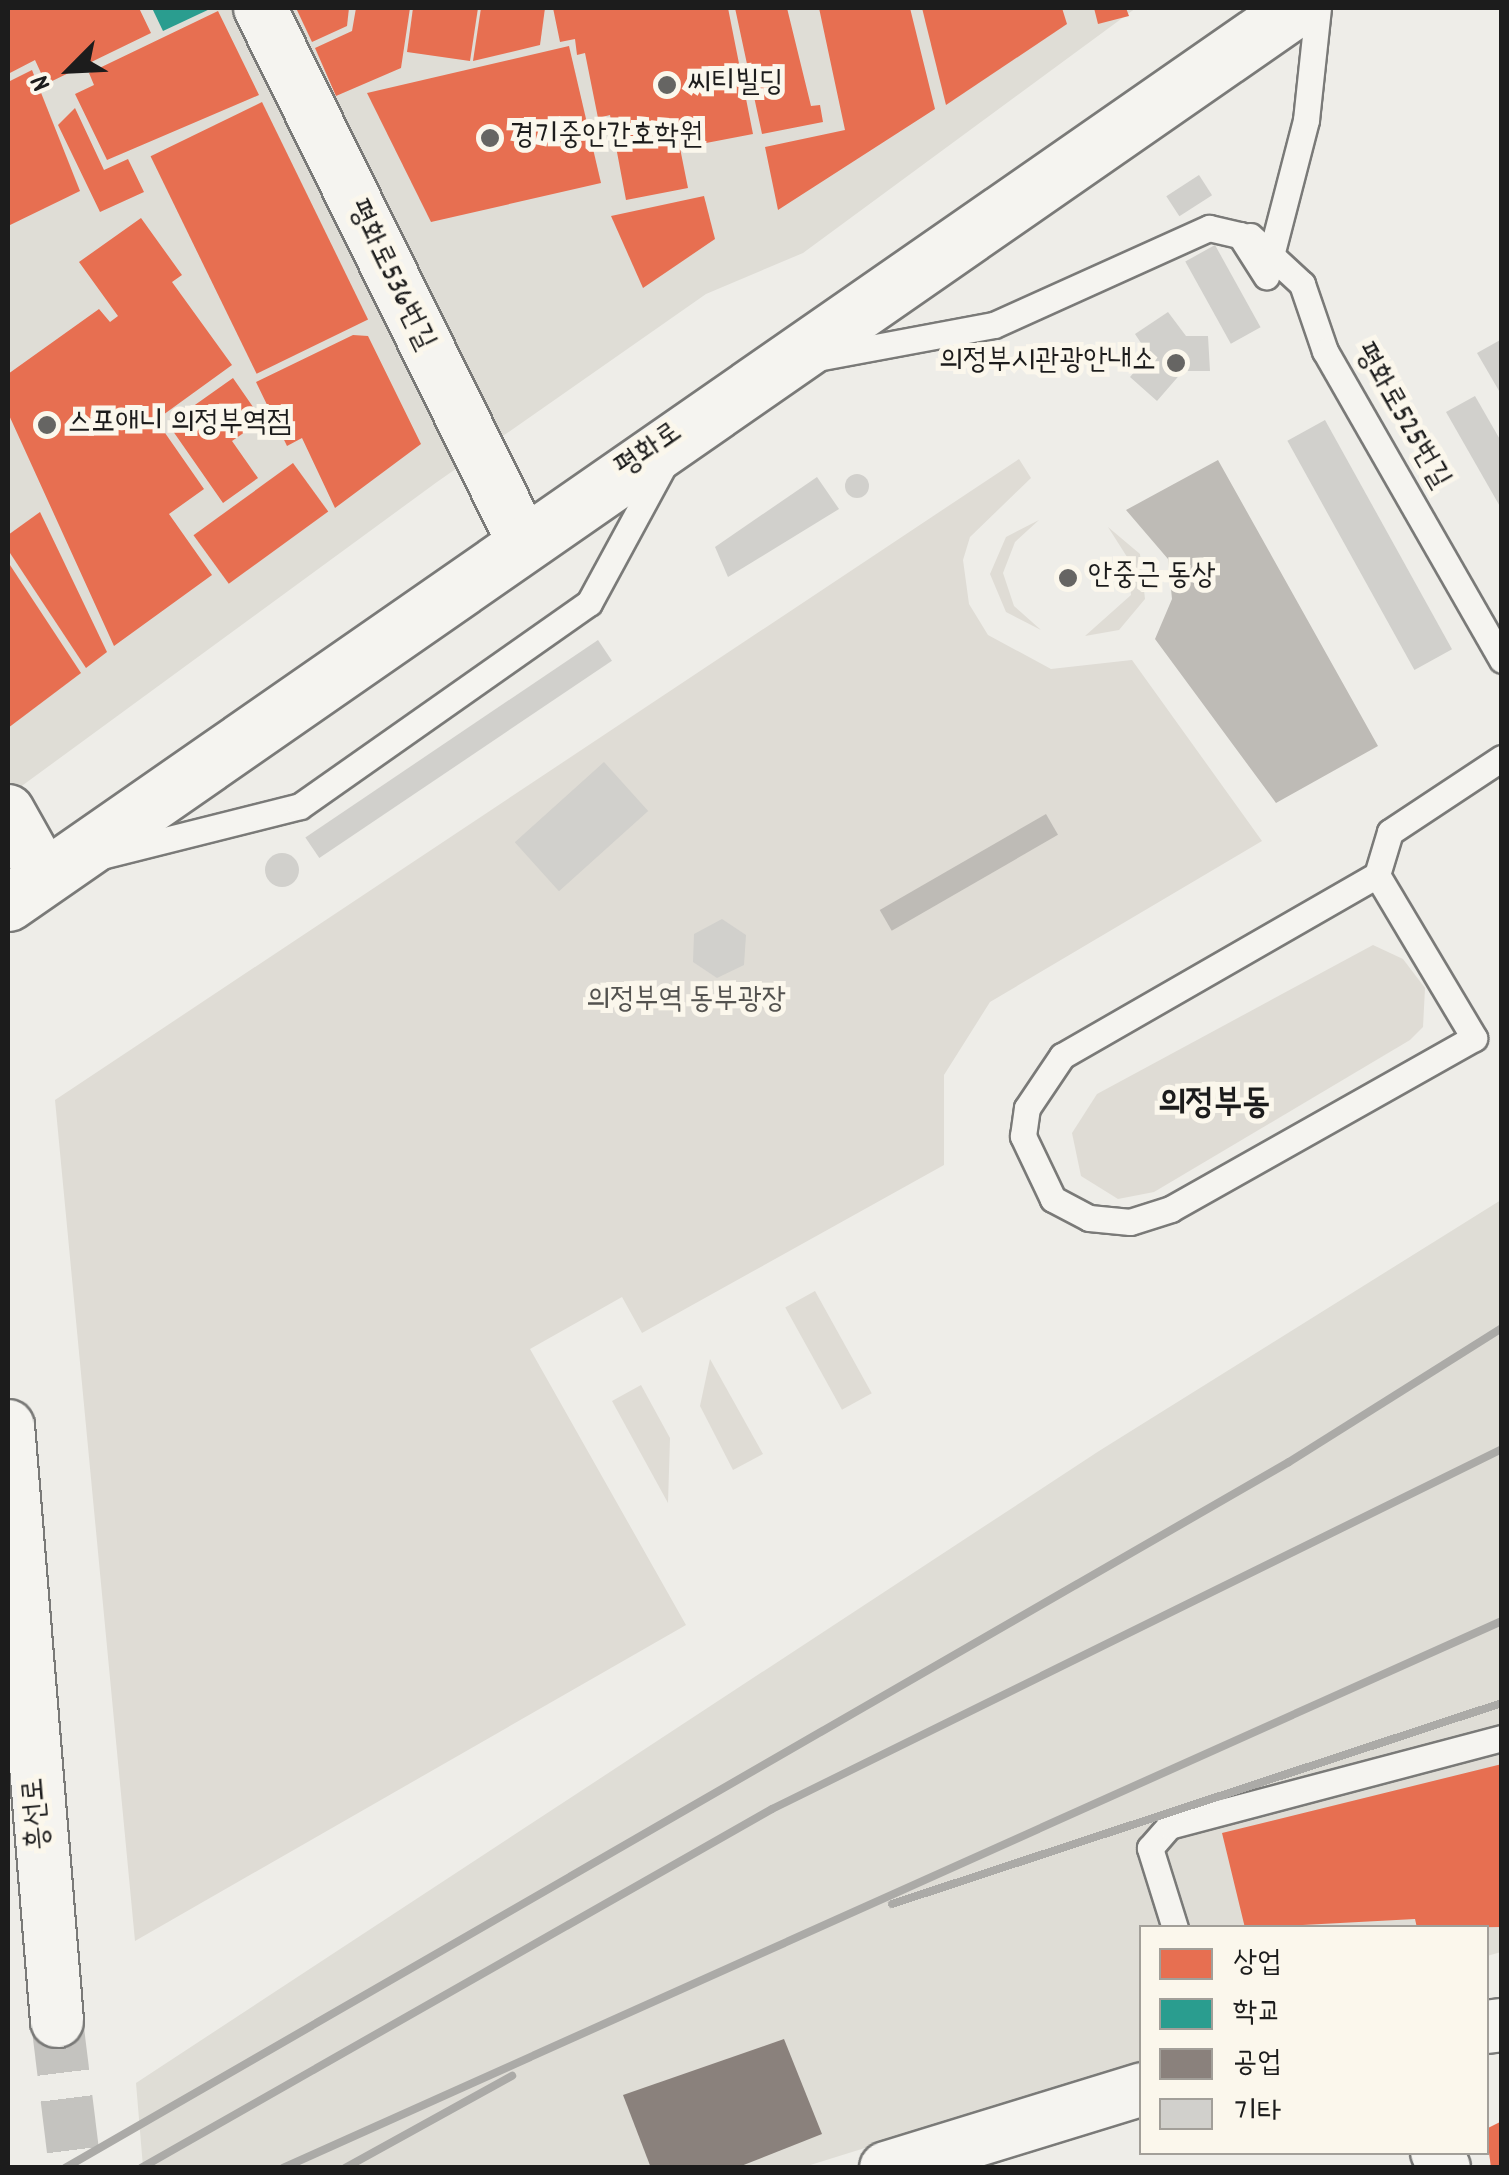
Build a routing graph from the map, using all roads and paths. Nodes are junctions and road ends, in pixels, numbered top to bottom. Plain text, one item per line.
1 (260, 8) edge
2 (1233, 8) edge
3 (1296, 8) edge
4 (1318, 8) edge
5 (1184, 77) junction
6 (1287, 189) junction
7 (1270, 250) junction
8 (1302, 284) junction
9 (772, 366) junction
10 (685, 427) junction
11 (523, 541) junction
12 (1502, 660) edge
13 (1502, 758) edge
14 (8, 811) edge
15 (1377, 874) junction
16 (40, 881) edge
17 (8, 1426) edge
18 (1502, 1738) edge
19 (1173, 1925) edge
20 (57, 2022) tunnel mouth
21 (1139, 2090) edge
22 (913, 2164) edge

1 - 11 street, 평화로536번길
2 - 5 main road
3 - 5 main road, 평화로
4 - 6 lane
5 - 9 main road, 평화로
6 - 7 lane
6 - 8 lane
7 - 8 lane, 평화로525번길
7 - 9 lane, 평화로525번길
8 - 12 lane, 평화로525번길
9 - 10 main road, 평화로
10 - 11 main road, 평화로
10 - 16 lane
11 - 16 main road, 평화로
13 - 15 lane
14 - 16 street
15 - 15 lane
17 - 20 street, 흥선로
18 - 19 lane
21 - 22 street

